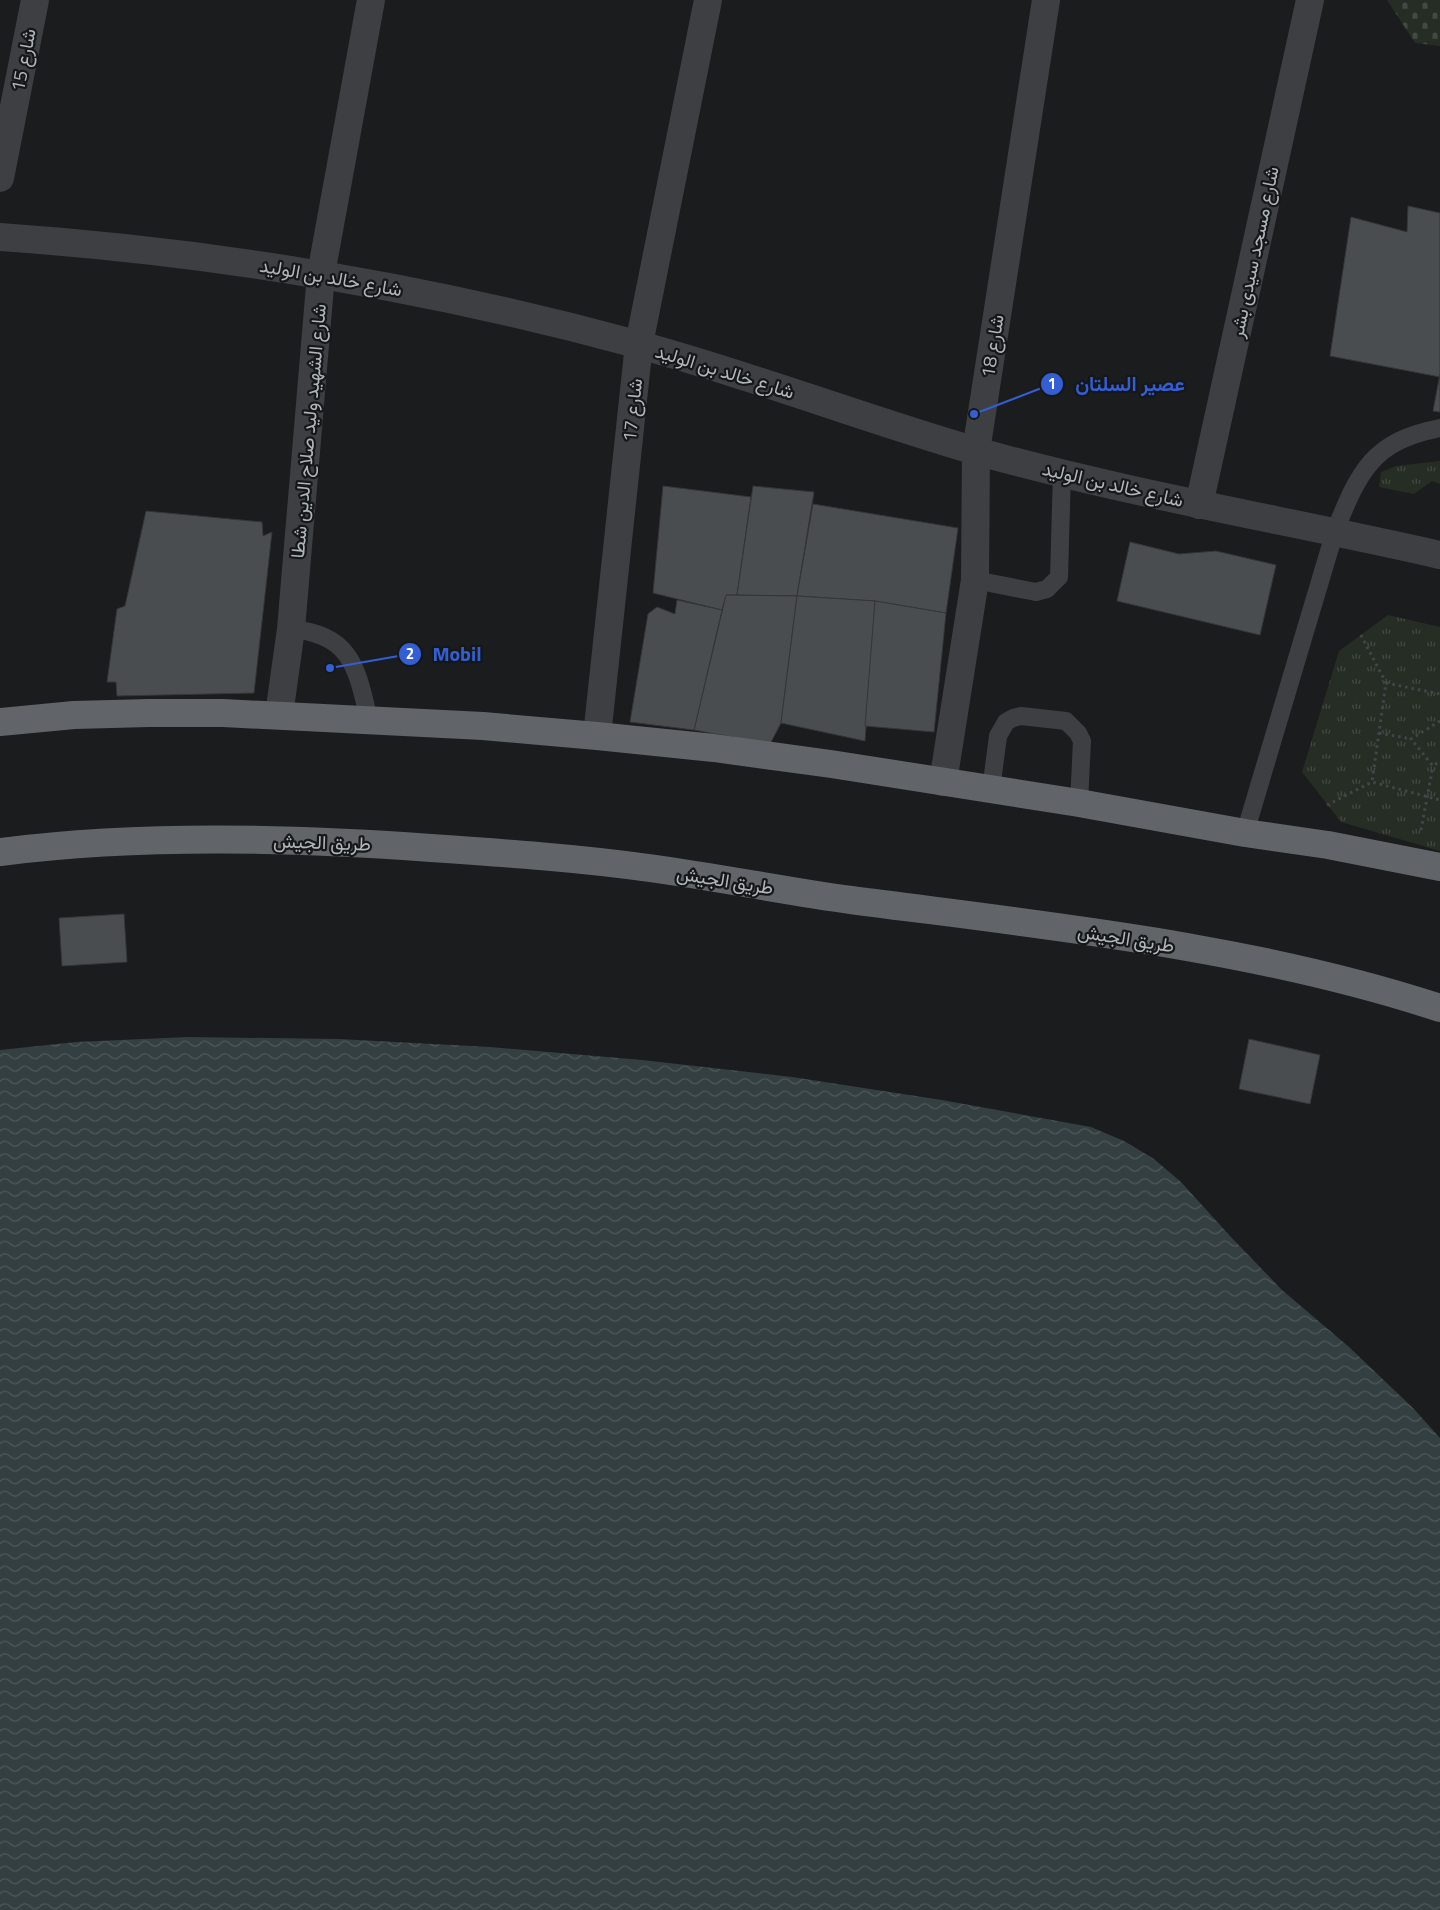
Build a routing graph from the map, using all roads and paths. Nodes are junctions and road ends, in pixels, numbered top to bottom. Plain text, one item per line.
1 (35, 0) edge
2 (371, 0) edge
3 (708, 0) edge
4 (1046, 0) edge
5 (1310, 0) edge
6 (0, 178) edge
7 (0, 237) edge
8 (321, 274) junction
9 (639, 344) junction
10 (1440, 428) edge
11 (976, 451) junction
12 (1062, 472) junction
13 (1199, 505) junction
14 (1335, 531) junction
15 (1440, 554) edge
16 (975, 580) junction
17 (291, 629) junction
18 (1361, 635) dead end
19 (1386, 684) junction
20 (1440, 694) edge
21 (279, 715) junction
22 (369, 720) junction
23 (1440, 721) edge
24 (0, 722) edge
25 (1379, 732) junction
26 (597, 736) junction
27 (1411, 739) junction
28 (1440, 761) edge
29 (1433, 766) junction
30 (943, 782) junction
31 (1372, 782) junction
32 (991, 790) junction
33 (1428, 797) junction
34 (1440, 800) edge
35 (1079, 803) junction
36 (1327, 804) dead end
37 (1245, 833) junction
38 (1420, 836) dead end
39 (0, 852) edge
40 (1440, 868) edge
41 (1440, 1008) edge

1 - 6 street, شارع 15
2 - 8 street, شارع الشهيد وليد صلاح الدين شطا
3 - 9 street, شارع 17
4 - 11 street, شارع 18
5 - 13 street, شارع مسجد سيدى بشر
7 - 8 street, شارع خالد بن الوليد
8 - 9 street, شارع خالد بن الوليد
8 - 17 street, شارع الشهيد وليد صلاح الدين شطا
9 - 11 street, شارع خالد بن الوليد
9 - 26 street, شارع 17
10 - 14 lane
11 - 12 street, شارع خالد بن الوليد
11 - 16 street, شارع 18
12 - 13 street, شارع خالد بن الوليد
12 - 16 lane
13 - 14 street, شارع خالد بن الوليد
14 - 15 street, شارع خالد بن الوليد
14 - 37 lane
16 - 30 street, شارع 18
17 - 21 street, شارع الشهيد وليد صلاح الدين شطا
17 - 22 lane
18 - 19 path
19 - 20 path
19 - 25 path
21 - 22 highway
21 - 24 highway
22 - 26 highway
23 - 27 path
25 - 27 path
25 - 31 path
26 - 30 highway
27 - 29 path
28 - 29 path
29 - 33 path
30 - 32 highway
31 - 33 path
31 - 36 path
32 - 35 highway
32 - 35 lane
33 - 34 path
33 - 38 path
35 - 37 highway
37 - 40 highway
39 - 41 highway, طريق الجيش

